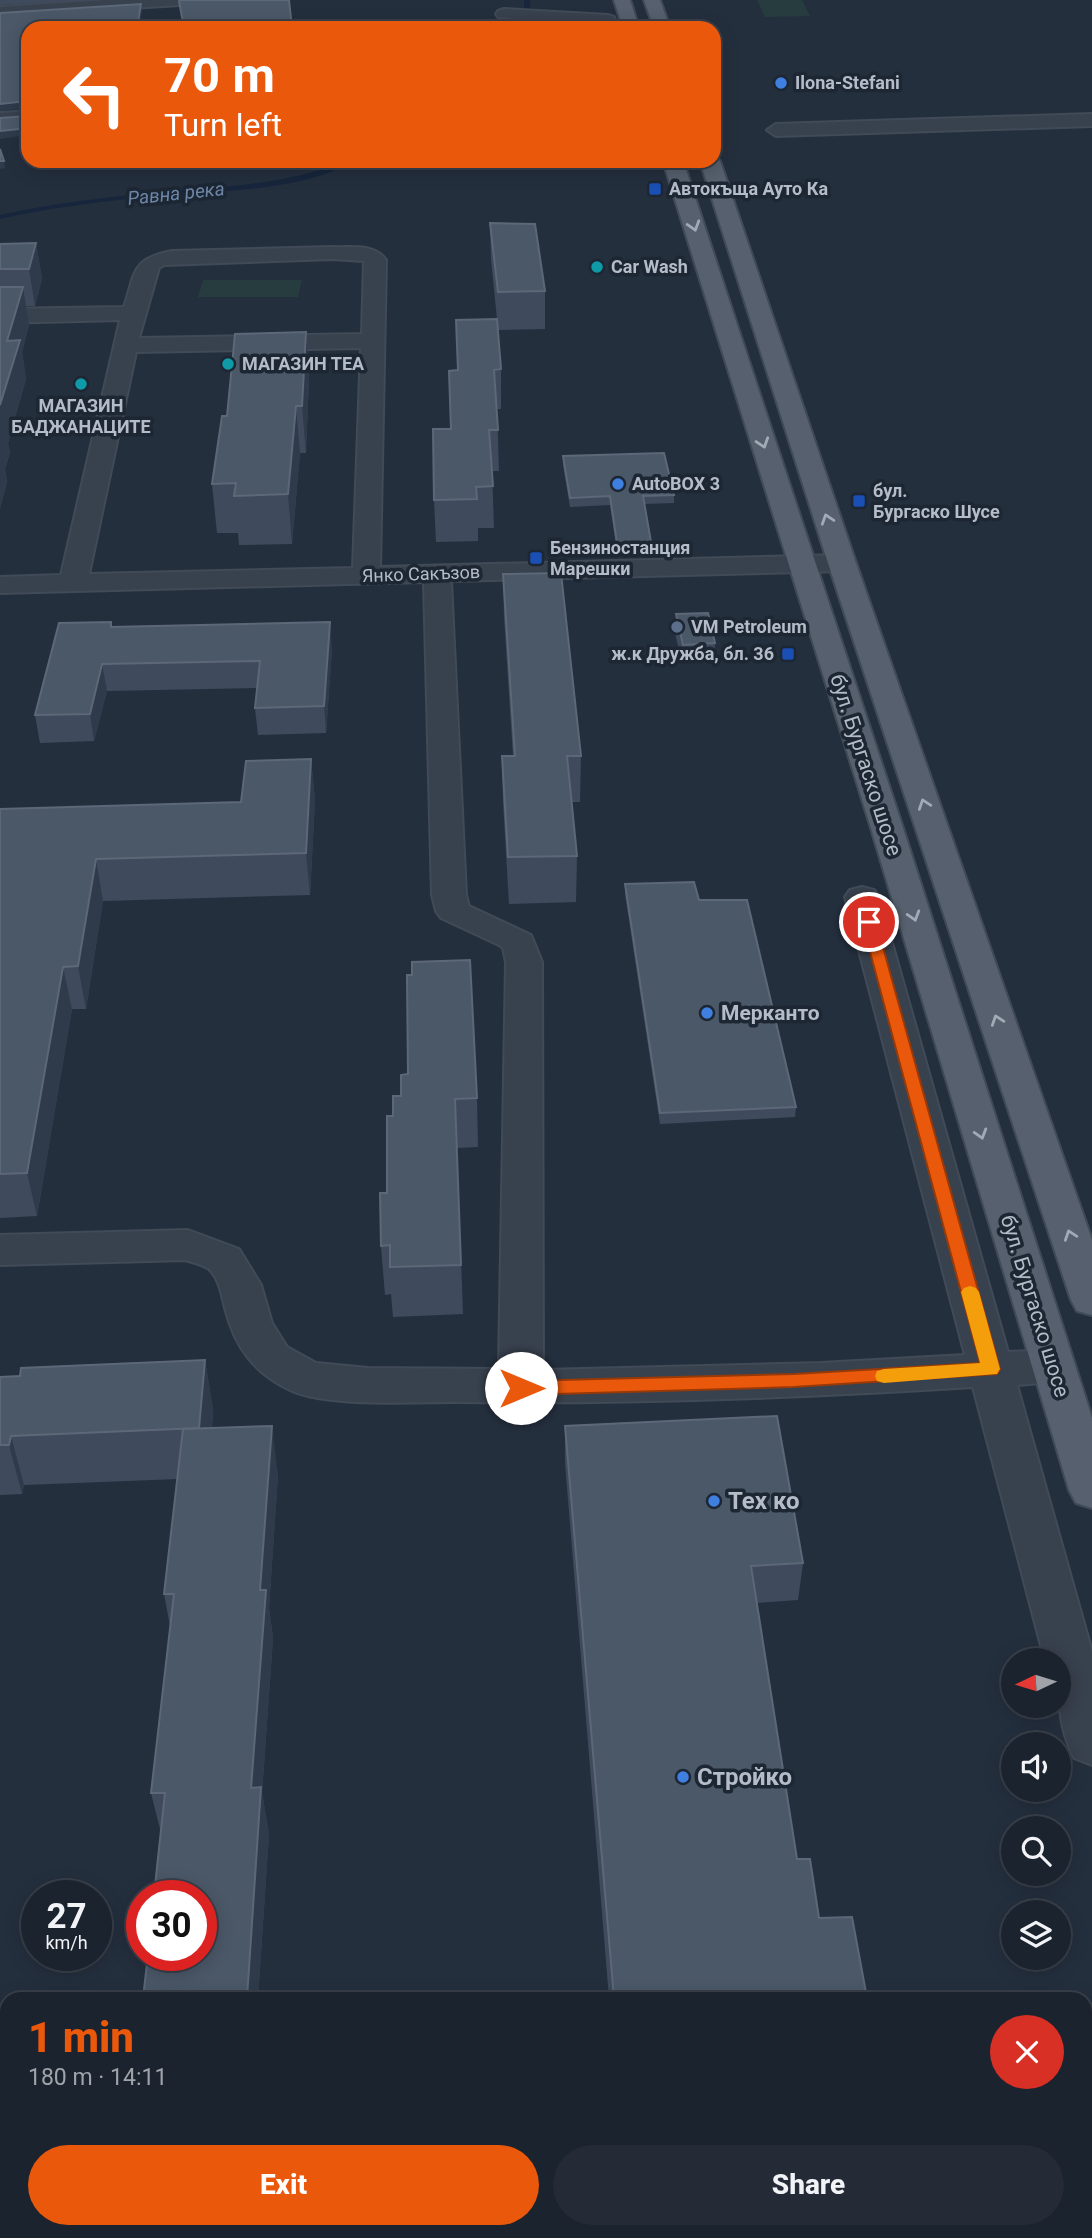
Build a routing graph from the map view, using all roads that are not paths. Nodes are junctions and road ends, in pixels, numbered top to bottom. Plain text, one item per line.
1 (179, 0) edge
2 (622, 0) edge
3 (652, 0) edge
4 (0, 12) edge
5 (505, 14) edge
6 (608, 21) edge
7 (629, 21) edge
8 (660, 21) edge
9 (21, 116) edge
10 (0, 118) edge
11 (1092, 120) edge
12 (776, 130) dead end
13 (675, 168) edge
14 (712, 168) edge
15 (134, 313) junction
16 (0, 316) edge
17 (372, 341) junction
18 (128, 345) junction
19 (842, 563) junction
20 (802, 564) junction
21 (437, 573) junction
22 (366, 576) junction
23 (73, 583) junction
24 (0, 584) edge
25 (862, 897) dead end
26 (0, 1250) edge
27 (1092, 1300) edge
28 (1053, 1366) junction
29 (991, 1369) junction
30 (521, 1388) junction
31 (1092, 1490) edge
32 (1092, 1741) edge

1 - 4 street
2 - 7 main road
3 - 8 main road
5 - 6 street
9 - 10 street
11 - 12 street
13 -> 20 main road, бул. Бургаско шосе
19 -> 14 main road, бул. Бургаско шосе
15 - 16 street
15 - 17 street
15 - 18 street
17 - 18 street
17 - 22 street
18 - 23 street
19 - 20 street, Янко Сакъзов
27 -> 19 main road, бул. Бургаско шосе
20 - 21 street, Янко Сакъзов
20 -> 28 main road, бул. Бургаско шосе
21 - 22 street, Янко Сакъзов
21 - 30 street
22 - 23 street, Янко Сакъзов
23 - 24 street, Янко Сакъзов
25 - 29 street
26 - 30 street
28 - 29 street
28 - 31 main road, бул. Бургаско шосе
29 - 30 street
29 - 32 street

